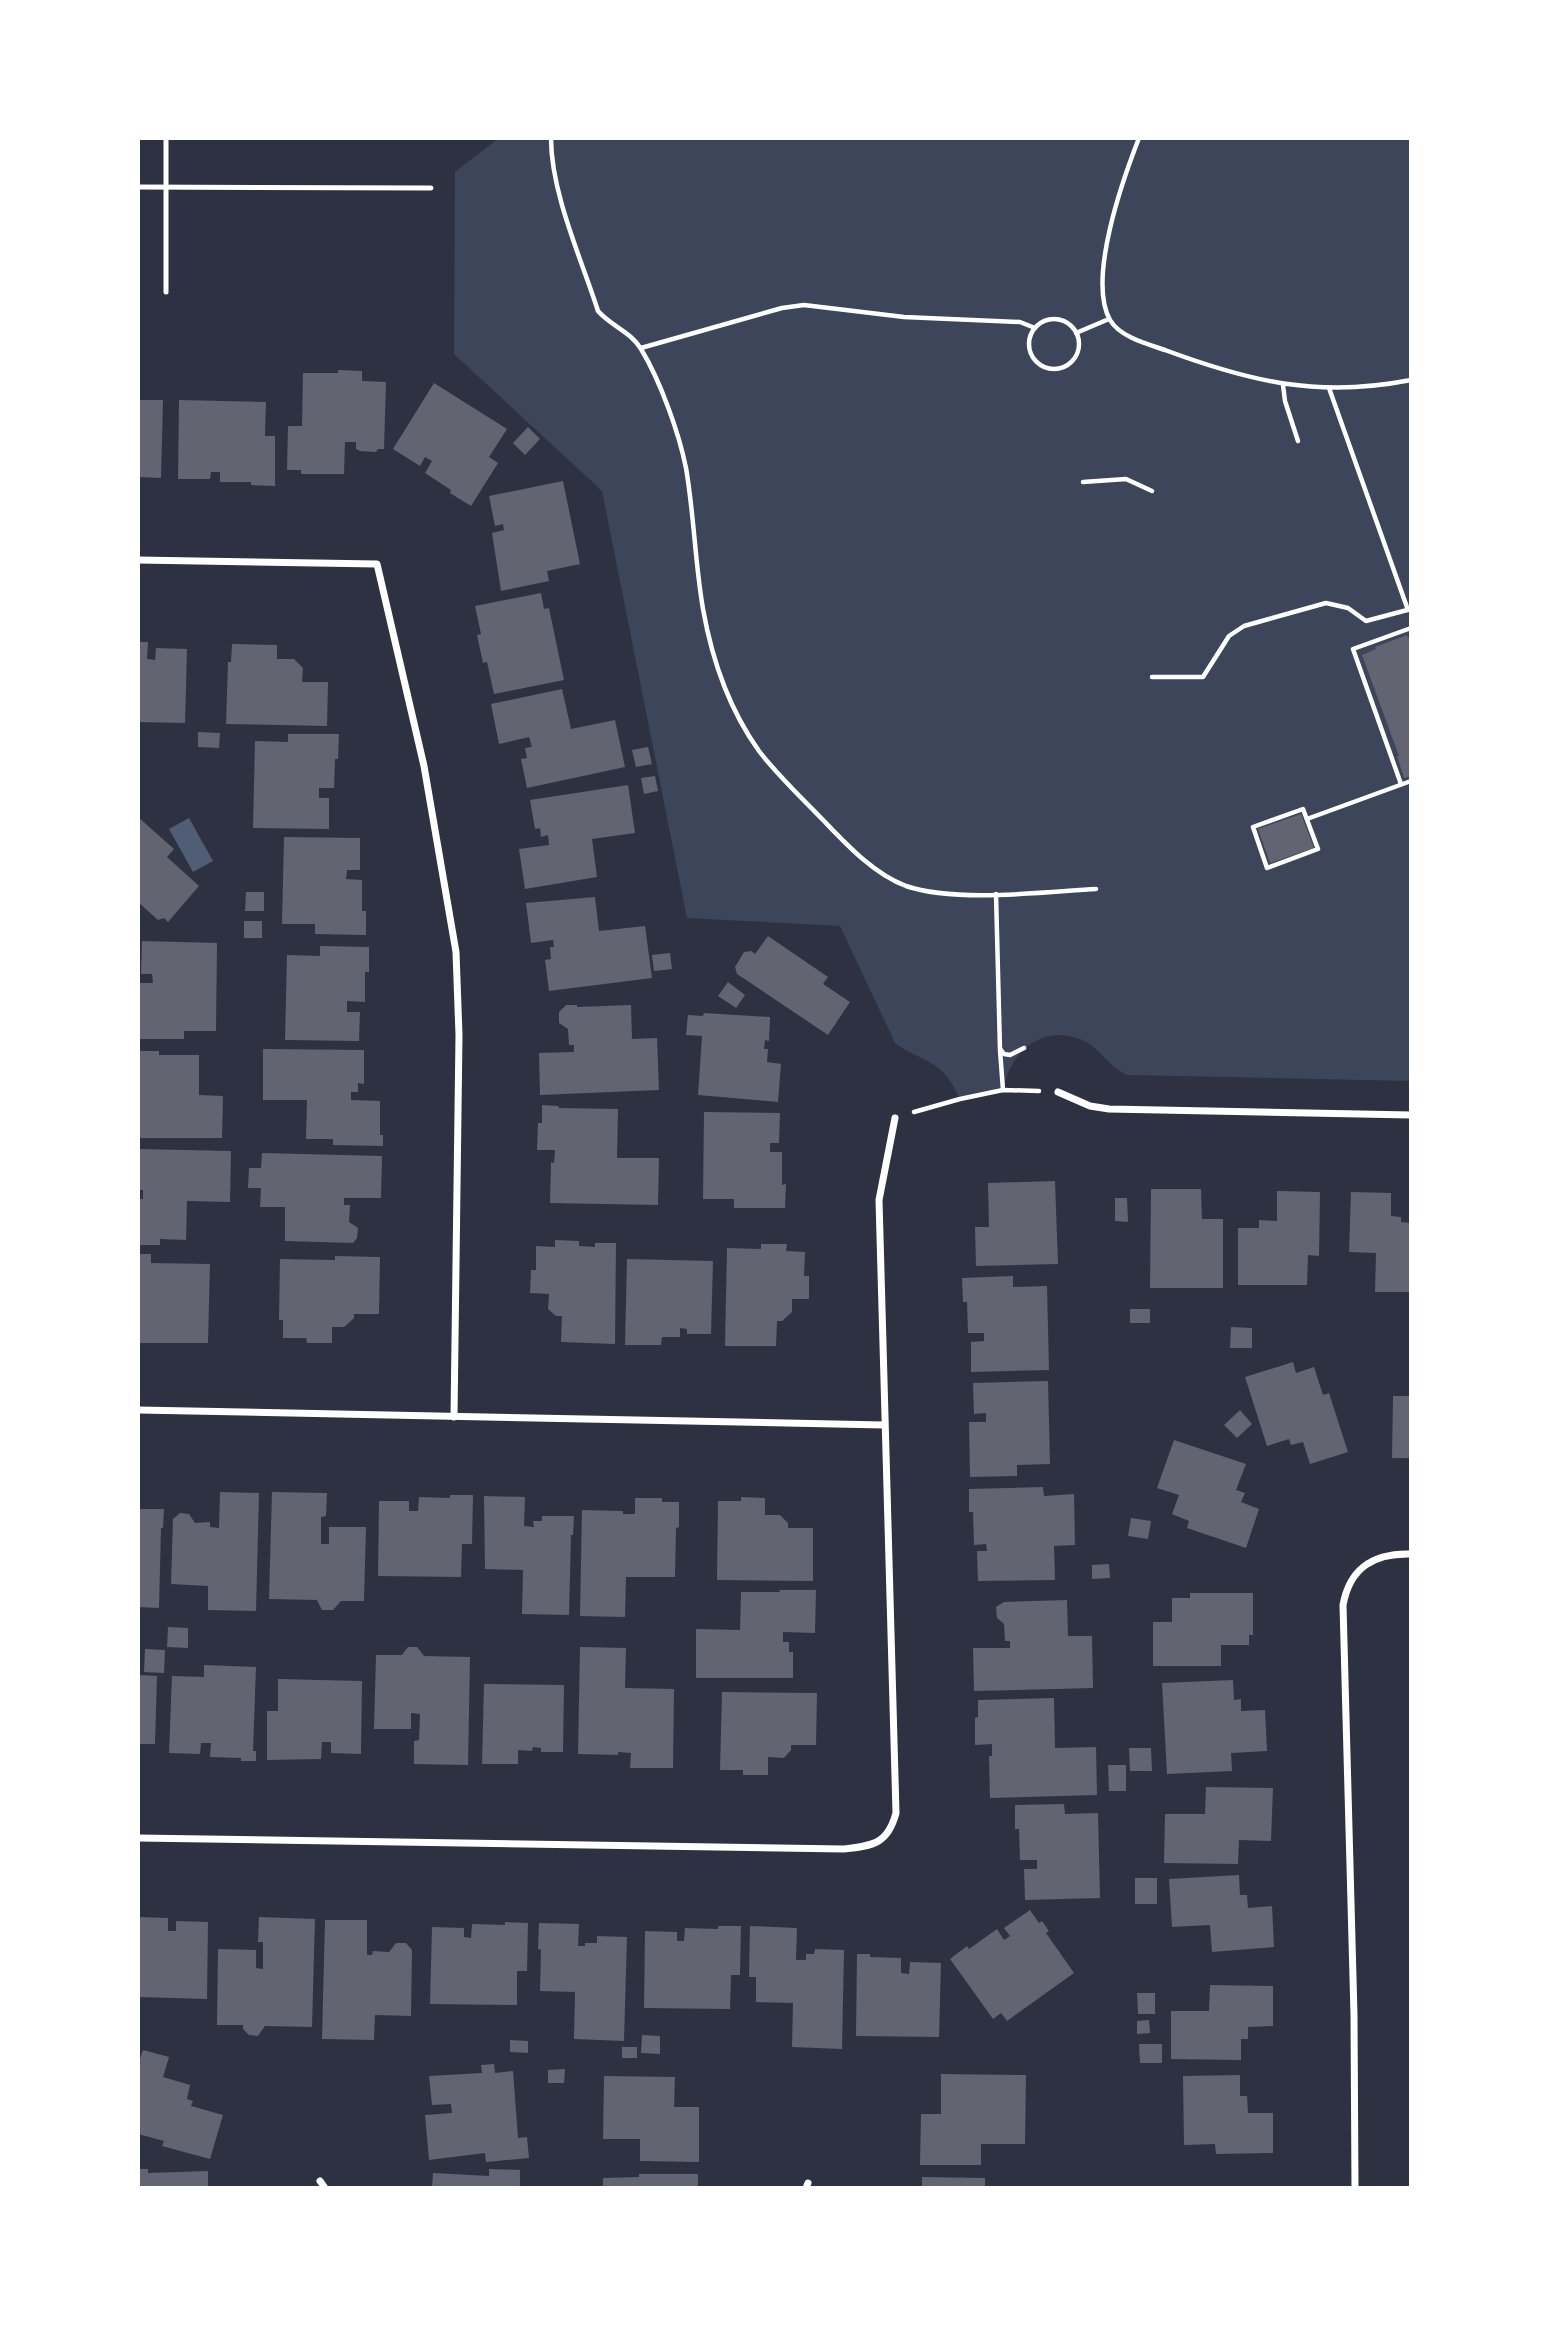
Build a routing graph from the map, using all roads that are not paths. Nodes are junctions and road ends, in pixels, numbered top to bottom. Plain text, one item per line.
1 (166, 138) edge
2 (138, 187) edge
3 (166, 187) junction
4 (431, 188) dead end
5 (166, 292) dead end
6 (138, 560) edge
7 (1058, 1092) road end
8 (1411, 1115) edge
9 (895, 1118) road end
10 (138, 1410) edge
11 (454, 1417) junction
12 (884, 1425) junction
13 (1411, 1554) edge
14 (138, 1838) edge
15 (1355, 2188) edge

1 - 3 lane
2 - 3 lane
3 - 4 lane
3 - 5 lane
6 - 11 street
7 - 8 street
9 - 12 street
10 - 11 street
11 - 12 street
12 - 14 street
13 - 15 street

